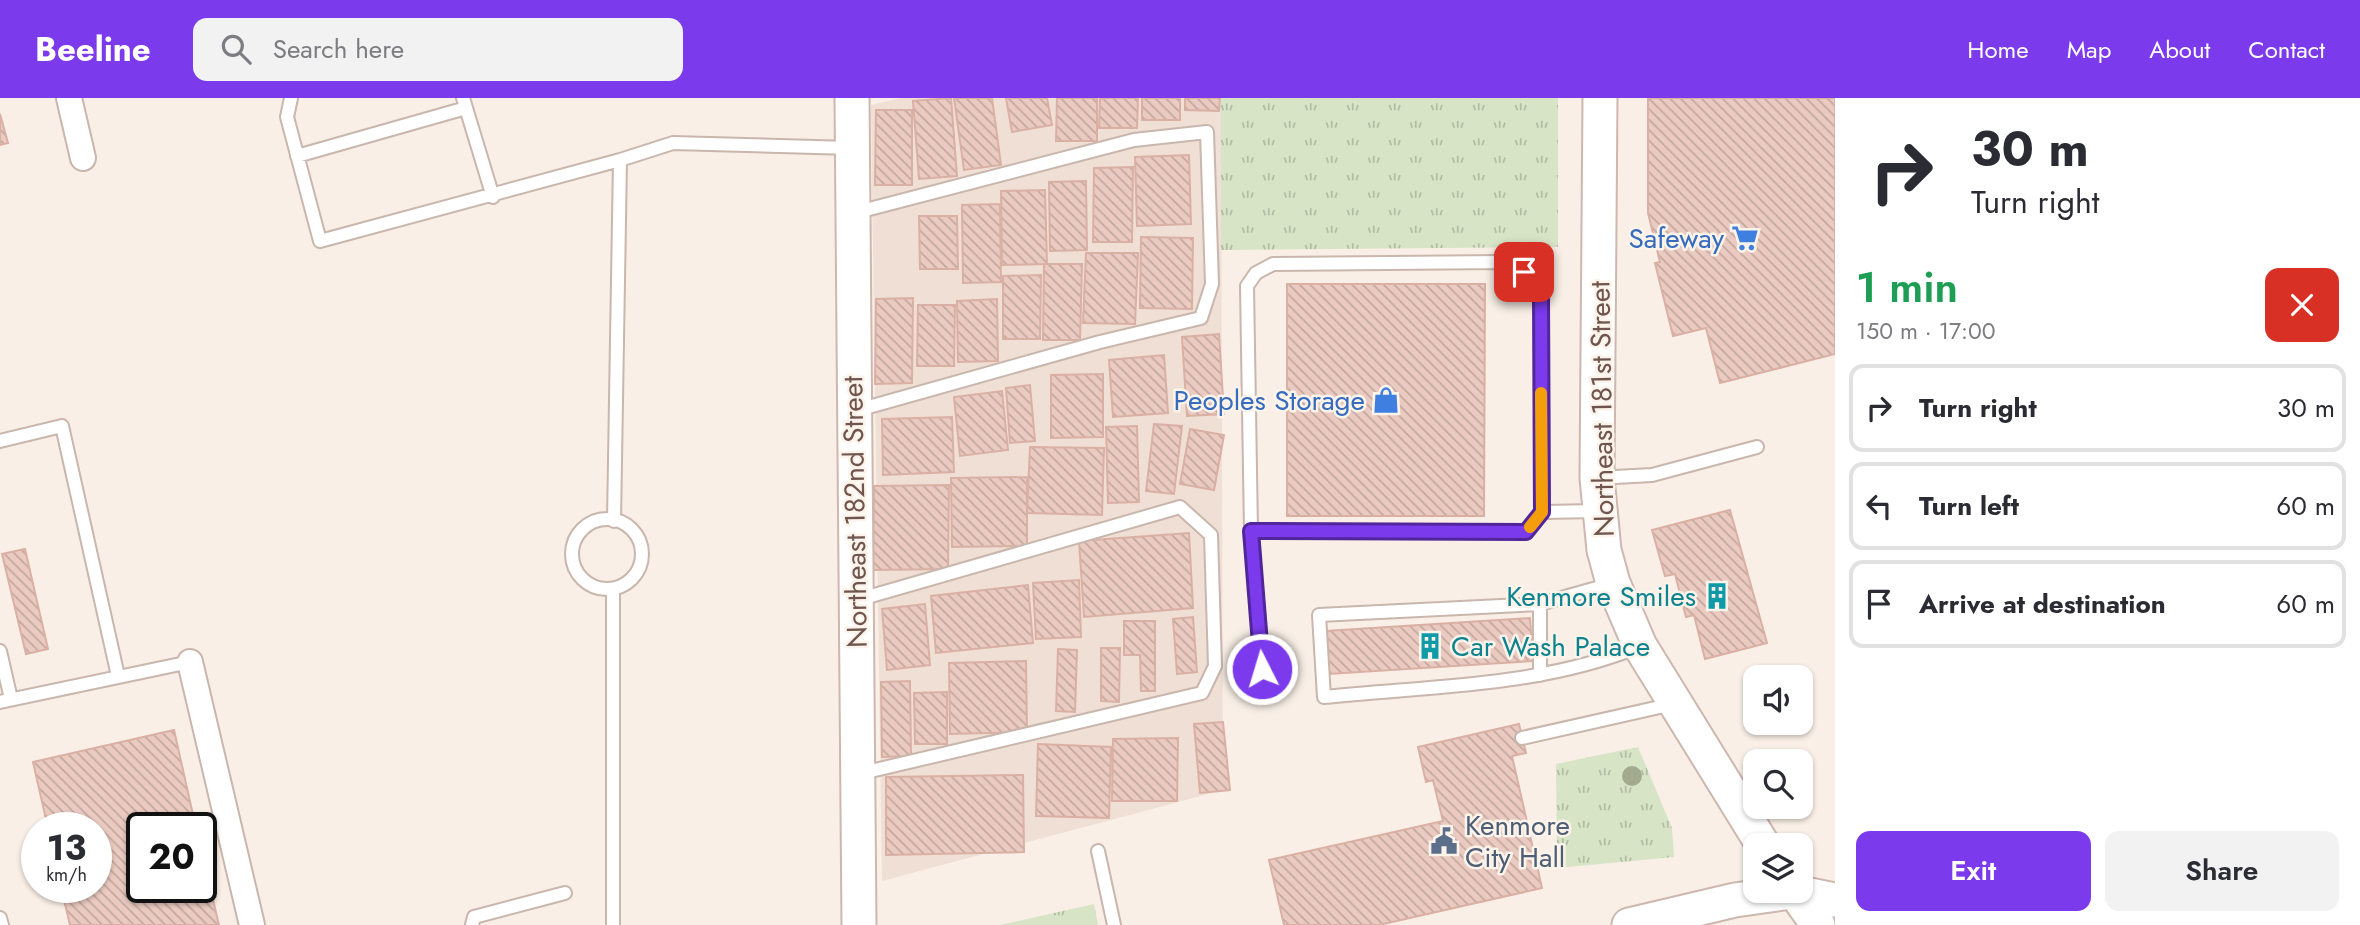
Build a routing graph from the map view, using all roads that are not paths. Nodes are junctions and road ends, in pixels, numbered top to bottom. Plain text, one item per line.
1 (69, 98) edge
2 (291, 98) edge
3 (852, 98) edge
4 (1600, 98) edge
5 (465, 103) edge
6 (852, 148) junction
7 (298, 156) junction
8 (83, 158) dead end
9 (620, 160) junction
10 (493, 197) junction
11 (853, 213) junction
12 (854, 411) junction
13 (0, 441) edge
14 (1757, 447) dead end
15 (1597, 478) junction
16 (1600, 511) junction
17 (1542, 512) junction
18 (614, 521) junction
19 (1251, 531) junction
20 (1613, 583) junction
21 (612, 589) junction
22 (856, 600) junction
23 (1540, 604) junction
24 (1640, 646) junction
25 (0, 651) edge
26 (190, 662) joint
27 (1262, 669) dead end
28 (1540, 675) junction
29 (118, 676) junction
30 (6, 701) edge
31 (1673, 704) junction
32 (1522, 738) dead end
33 (858, 775) junction
34 (1755, 833) edge
35 (1098, 850) dead end
36 (1835, 875) edge
37 (1813, 884) edge
38 (565, 893) dead end
39 (1813, 895) edge
40 (1743, 899) edge
41 (1835, 900) edge
42 (1804, 903) edge
43 (0, 918) edge
44 (2, 925) edge
45 (252, 925) edge
46 (472, 925) edge
47 (613, 925) edge
48 (859, 925) edge
49 (1114, 925) edge
50 (1629, 925) edge
51 (1818, 925) edge

1 - 8 street
2 - 7 lane
3 - 6 street, Northeast 182nd Street
4 - 15 street, Northeast 181st Street
5 - 7 lane
5 - 10 lane
6 - 9 lane
6 - 11 street, Northeast 182nd Street
7 - 10 lane
9 - 10 lane
9 - 18 lane
11 - 12 street, Northeast 182nd Street
11 - 12 lane
12 - 22 street, Northeast 182nd Street
13 - 29 lane
14 - 15 lane
15 - 16 street, Northeast 181st Street
16 - 17 lane
16 - 20 street, Northeast 181st Street
17 - 19 lane
17 - 19 lane
18 - 21 lane
18 - 21 lane
19 - 27 lane
20 - 23 lane
20 - 24 street, Northeast 181st Street
21 - 47 lane
22 - 33 street, Northeast 182nd Street
22 - 33 lane
23 - 28 lane
23 - 28 lane
24 - 28 lane
24 - 31 street, Northeast 181st Street
25 - 30 lane
26 - 29 lane
26 - 45 street
29 - 30 lane
31 - 32 lane
31 - 34 street, Northeast 181st Street
33 - 48 street, Northeast 182nd Street
35 - 49 lane
36 - 37 street
38 - 46 lane
39 - 41 street
40 - 50 street
42 - 51 street
43 - 44 lane

